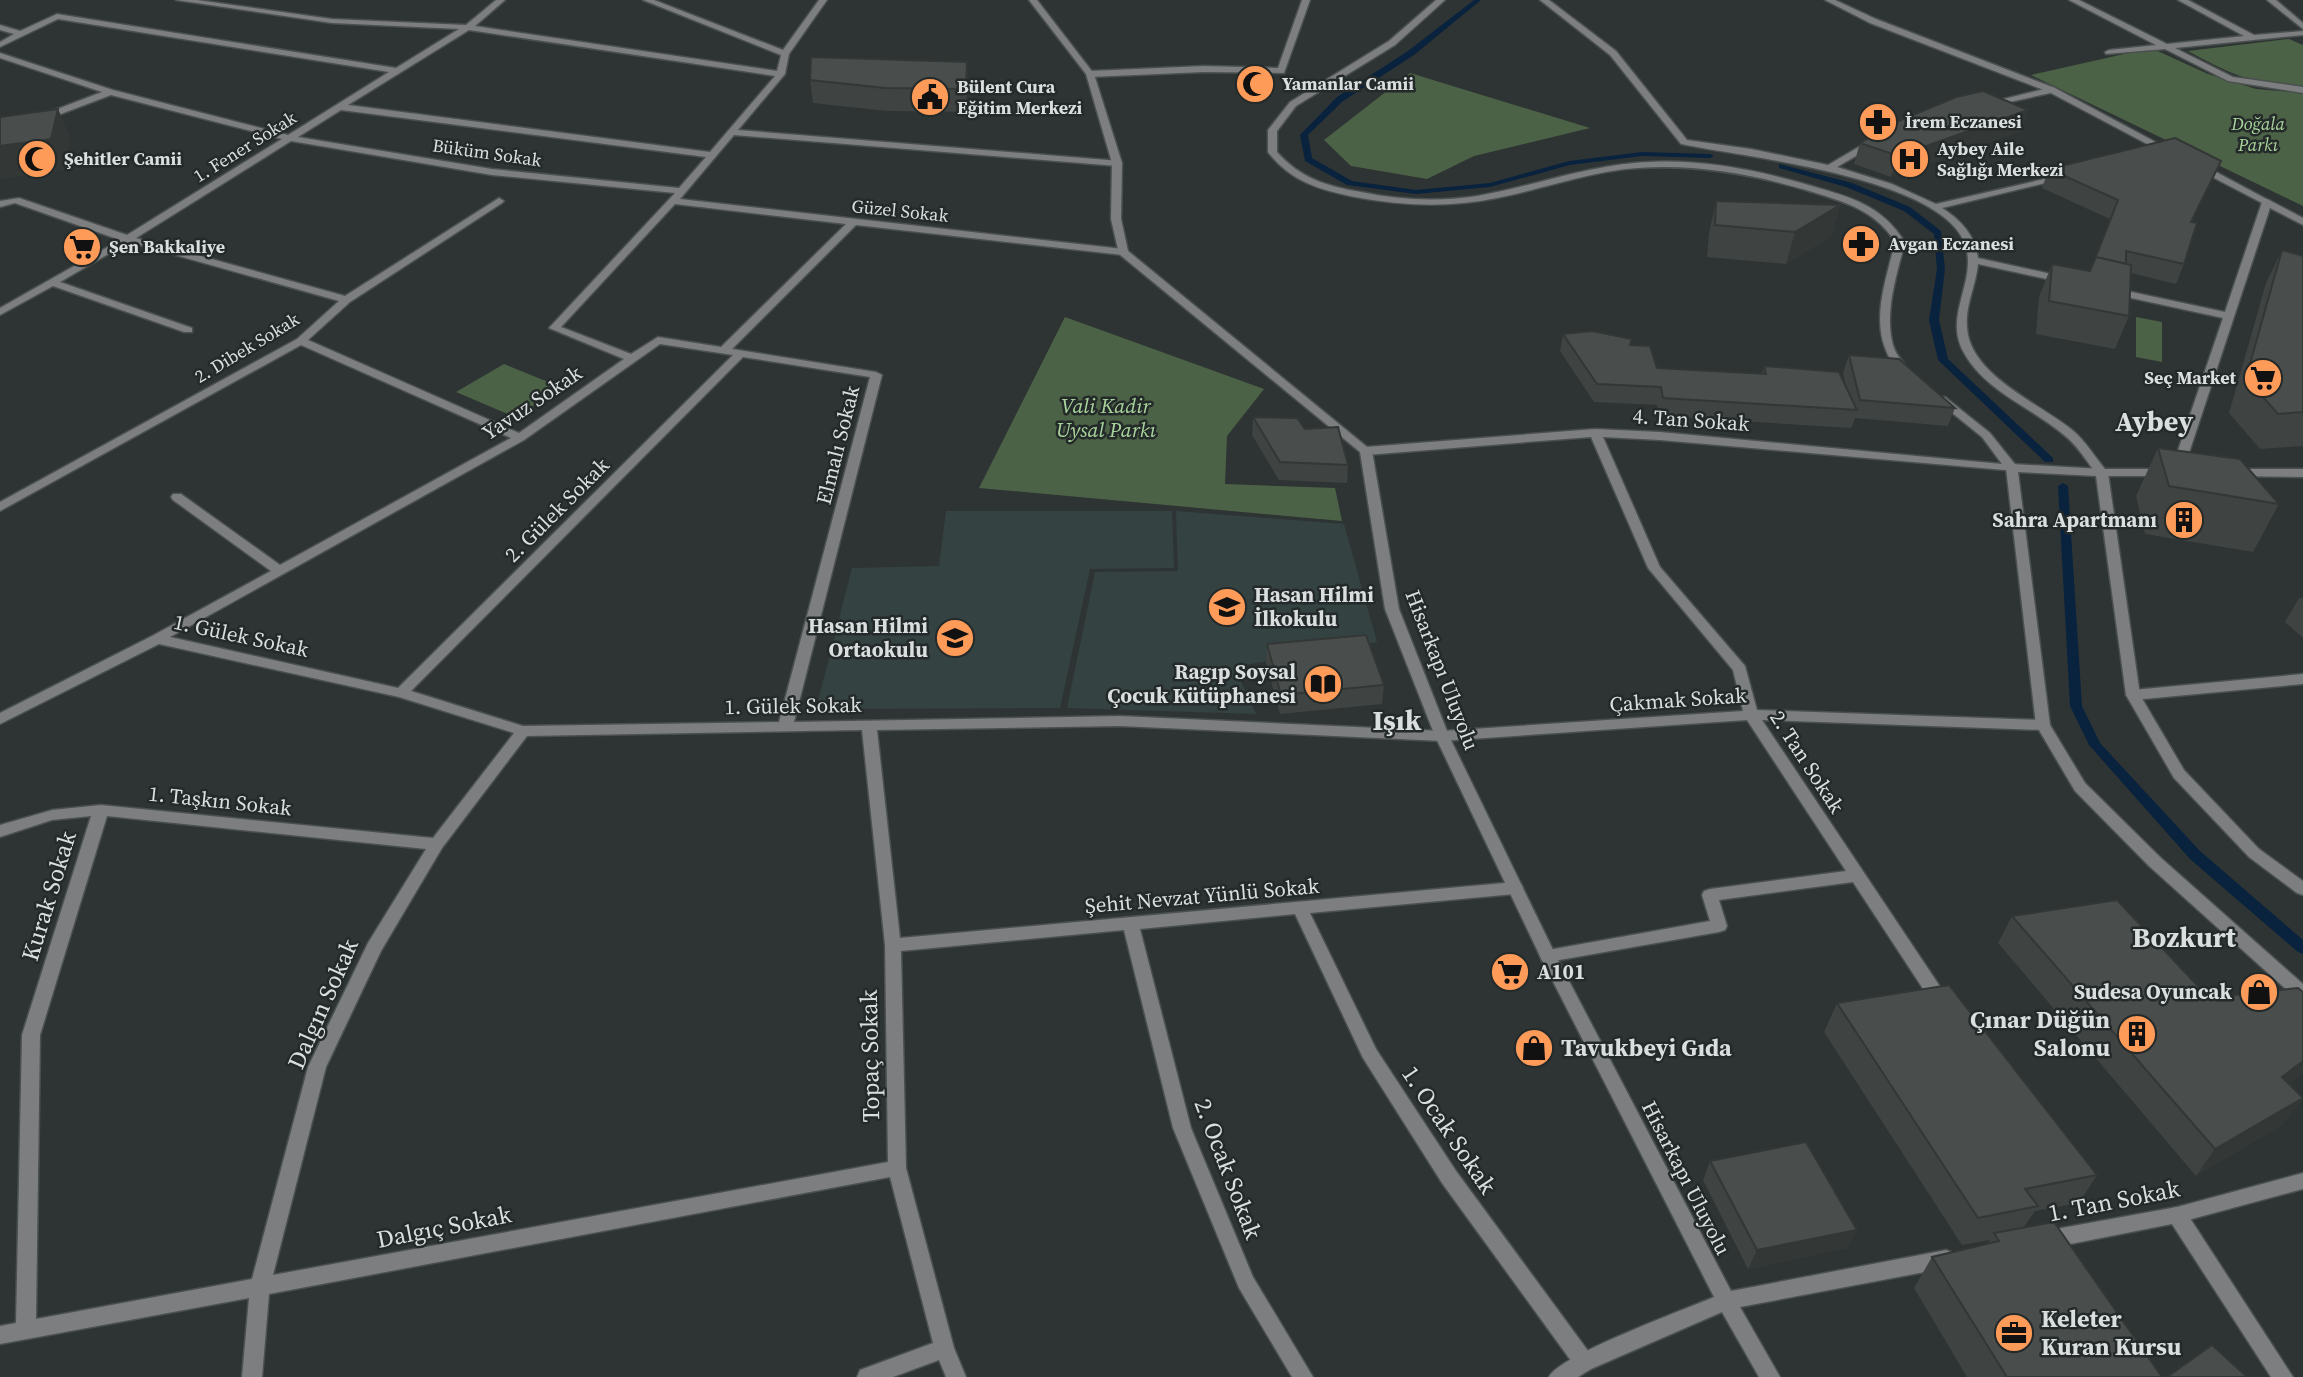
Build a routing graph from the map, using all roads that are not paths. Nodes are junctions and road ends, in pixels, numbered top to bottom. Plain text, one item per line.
1 (181, 0) edge
2 (501, 0) edge
3 (647, 0) edge
4 (823, 0) edge
5 (1033, 0) edge
6 (1306, 0) edge
7 (1441, 0) edge
8 (1544, 0) edge
9 (1829, 0) edge
10 (2073, 0) edge
11 (2182, 0) edge
12 (2272, 0) edge
13 (0, 27) edge
14 (468, 27) junction
15 (2303, 27) edge
16 (2303, 33) edge
17 (21, 34) junction
18 (2252, 36) junction
19 (0, 45) edge
20 (2161, 45) junction
21 (2109, 52) dead end
22 (785, 54) junction
23 (0, 55) edge
24 (396, 71) junction
25 (781, 74) junction
26 (1090, 74) junction
27 (2052, 90) junction
28 (2303, 90) edge
29 (110, 92) junction
30 (340, 107) junction
31 (1973, 107) edge
32 (34, 120) edge
33 (733, 132) junction
34 (288, 138) junction
35 (1881, 139) edge
36 (2169, 151) junction
37 (2156, 154) edge
38 (713, 155) junction
39 (1786, 158) junction
40 (2181, 158) edge
41 (1117, 163) junction
42 (2193, 164) edge
43 (1831, 167) junction
44 (2078, 173) edge
45 (1759, 176) junction
46 (682, 191) junction
47 (499, 201) dead end
48 (673, 201) junction
49 (2267, 202) junction
50 (0, 204) edge
51 (1935, 207) junction
52 (853, 222) junction
53 (2303, 222) edge
54 (128, 239) junction
55 (1123, 252) junction
56 (1975, 260) junction
57 (53, 283) junction
58 (2081, 284) edge
59 (2095, 287) edge
60 (346, 300) junction
61 (0, 312) edge
62 (2228, 316) junction
63 (188, 331) dead end
64 (301, 341) junction
65 (723, 351) junction
66 (740, 354) junction
67 (632, 358) junction
68 (1910, 375) edge
69 (1932, 392) edge
70 (1595, 433) junction
71 (520, 438) junction
72 (1366, 451) junction
73 (2012, 468) junction
74 (2102, 473) junction
75 (2214, 473) edge
76 (2303, 473) edge
77 (177, 497) dead end
78 (0, 507) edge
79 (281, 572) junction
80 (157, 639) junction
81 (2303, 679) edge
82 (401, 693) junction
83 (2133, 695) junction
84 (1751, 715) junction
85 (0, 719) edge
86 (2043, 725) junction
87 (869, 726) junction
88 (785, 728) junction
89 (523, 731) junction
90 (1441, 736) junction
91 (101, 810) junction
92 (0, 831) edge
93 (437, 844) junction
94 (1856, 876) junction
95 (1515, 888) junction
96 (2303, 889) edge
97 (1300, 908) junction
98 (1130, 923) junction
99 (892, 945) junction
100 (1548, 956) junction
101 (2303, 994) edge
102 (1939, 999) edge
103 (897, 1168) junction
104 (2303, 1181) edge
105 (2177, 1215) junction
106 (2027, 1243) edge
107 (1958, 1256) edge
108 (260, 1287) junction
109 (1726, 1301) junction
110 (26, 1330) junction
111 (0, 1335) edge
112 (944, 1348) junction
113 (1584, 1362) junction
114 (252, 1377) edge
115 (867, 1377) edge
116 (956, 1377) edge
117 (1303, 1377) edge
118 (1559, 1377) edge
119 (1770, 1377) edge
120 (2283, 1377) edge

1 - 14 street
2 - 14 street, 1. Fener Sokak
3 - 22 street
4 - 22 street, Yavuz Sokak
5 - 26 street
6 - 26 street
7 - 45 street
8 - 39 street
9 - 27 street
10 - 20 street
11 - 18 street
12 - 15 street
13 - 17 street
14 - 24 street, 1. Fener Sokak
14 - 25 street
16 - 18 street
17 - 19 street
17 - 24 street
18 - 20 street
20 - 21 street
20 - 28 street
22 - 25 street, Yavuz Sokak
23 - 29 street, Büküm Sokak
24 - 30 street, 1. Fener Sokak
25 - 33 street, Yavuz Sokak
26 - 41 street
27 - 31 street
27 - 36 street
29 - 32 street
29 - 34 street, Büküm Sokak
30 - 34 street, 1. Fener Sokak
30 - 38 street
33 - 38 street, Yavuz Sokak
33 - 41 street
34 - 46 street, Büküm Sokak
34 - 54 street, 1. Fener Sokak
35 - 43 street
36 - 37 street
36 - 40 street
38 - 46 street, Yavuz Sokak
39 - 43 street
39 - 45 street
41 - 55 street
42 - 49 street
43 - 51 street
44 - 51 street
45 - 68 street
46 - 48 street, Yavuz Sokak
47 - 60 street, 2. Dibek Sokak
48 - 52 street, Güzel Sokak
48 - 67 street, Yavuz Sokak
49 - 53 street
49 - 62 street
50 - 54 street
51 - 56 street
52 - 55 street, Güzel Sokak
52 - 65 street
54 - 57 street, 1. Fener Sokak
54 - 60 street
55 - 72 street
56 - 58 street
56 - 74 street
57 - 61 street, 1. Fener Sokak
57 - 63 street
59 - 62 street
60 - 64 street, 2. Dibek Sokak
62 - 74 street, 4. Tan Sokak
64 - 71 street
64 - 78 street, 2. Dibek Sokak
65 - 66 street, Elmalı Sokak
65 - 67 street, Elmalı Sokak
66 - 82 street, 2. Gülek Sokak
66 - 88 street, Elmalı Sokak
67 - 71 street, Yavuz Sokak
69 - 73 street
70 - 72 street, 4. Tan Sokak
70 - 73 street, 4. Tan Sokak
70 - 84 street, 2. Tan Sokak
71 - 79 street, Yavuz Sokak
72 - 90 street, Hisarkapı Uluyolu
73 - 74 street, 4. Tan Sokak
73 - 86 street
74 - 83 street
75 - 76 street
77 - 79 street
79 - 80 street, Yavuz Sokak
80 - 82 street, 1. Gülek Sokak
80 - 85 street, Yavuz Sokak
81 - 83 street
82 - 89 street, 1. Gülek Sokak
83 - 96 street
84 - 86 street, Çakmak Sokak
84 - 90 street, Çakmak Sokak
84 - 94 street, 2. Tan Sokak
86 - 101 street
87 - 88 street, 1. Gülek Sokak
87 - 90 street, 1. Gülek Sokak
87 - 99 street, Topaç Sokak
88 - 89 street, 1. Gülek Sokak
89 - 93 street, Dalgın Sokak
90 - 95 street, Hisarkapı Uluyolu
91 - 92 street, 1. Taşkın Sokak
91 - 93 street, 1. Taşkın Sokak
91 - 110 street, Kurak Sokak
93 - 108 street, Dalgın Sokak
94 - 100 street
94 - 102 street, 2. Tan Sokak
95 - 97 street, Şehit Nevzat Yünlü Sokak
95 - 100 street, Hisarkapı Uluyolu
97 - 98 street, Şehit Nevzat Yünlü Sokak
97 - 113 street, 1. Ocak Sokak
98 - 99 street, Şehit Nevzat Yünlü Sokak
98 - 117 street, 2. Ocak Sokak
99 - 103 street, Topaç Sokak
100 - 109 street, Hisarkapı Uluyolu
103 - 108 street, Dalgıç Sokak
103 - 112 street, Topaç Sokak
104 - 105 street, 1. Tan Sokak
105 - 106 street, 1. Tan Sokak
105 - 120 street
107 - 109 street
108 - 110 street, Dalgıç Sokak
108 - 114 street, Dalgın Sokak
109 - 113 street
109 - 119 street, Hisarkapı Uluyolu
110 - 111 street, Dalgıç Sokak
112 - 115 street
112 - 116 street, Topaç Sokak
113 - 118 street

